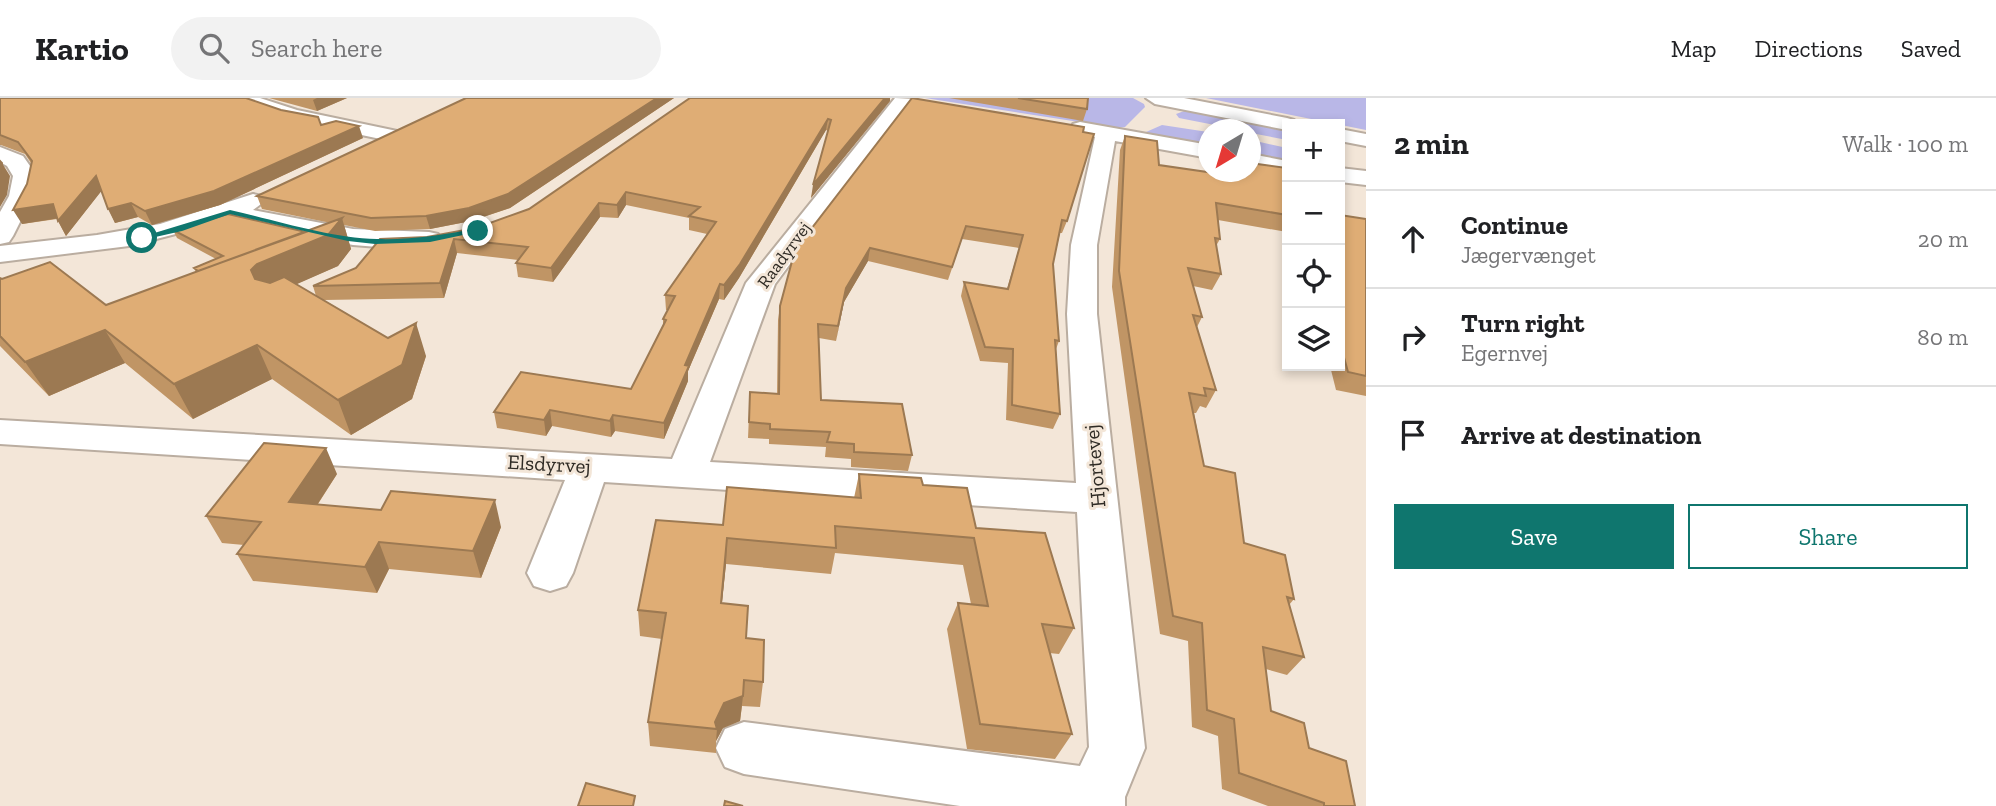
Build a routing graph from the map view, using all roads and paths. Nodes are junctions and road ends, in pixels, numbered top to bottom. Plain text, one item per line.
1 (241, 98) edge
2 (907, 99) edge
3 (1141, 117) edge
4 (1282, 124) edge
5 (413, 125) edge
6 (1066, 125) edge
7 (1198, 127) edge
8 (390, 135) junction
9 (1345, 136) edge
10 (1261, 138) edge
11 (1366, 140) edge
12 (1282, 142) edge
13 (1198, 146) edge
14 (353, 153) edge
15 (0, 154) edge
16 (1345, 154) edge
17 (1366, 158) edge
18 (1261, 163) edge
19 (1282, 167) edge
20 (1345, 176) edge
21 (1366, 178) edge
22 (279, 188) edge
23 (230, 212) junction
24 (0, 236) edge
25 (453, 236) edge
26 (360, 248) junction
27 (0, 254) edge
28 (310, 254) edge
29 (0, 432) edge
30 (594, 467) junction
31 (686, 473) junction
32 (1098, 499) junction
33 (550, 573) dead end
34 (744, 748) dead end
35 (1096, 802) edge

1 - 8 street
2 - 31 street, Raadyrvej
3 - 4 street
3 - 6 street
3 - 7 street
3 - 13 street
3 - 32 street, Hjortevej
5 - 8 street
8 - 14 street
9 - 11 street
10 - 12 street
15 - 24 street
16 - 17 street
18 - 19 street
20 - 21 street
22 - 23 street
23 - 26 street
23 - 27 street
25 - 26 street
26 - 28 street
29 - 30 street, Elsdyrvej
30 - 31 street, Elsdyrvej
30 - 33 street
31 - 32 street, Elsdyrvej
32 - 35 street, Hjortevej
34 - 35 street, Hjortevej

